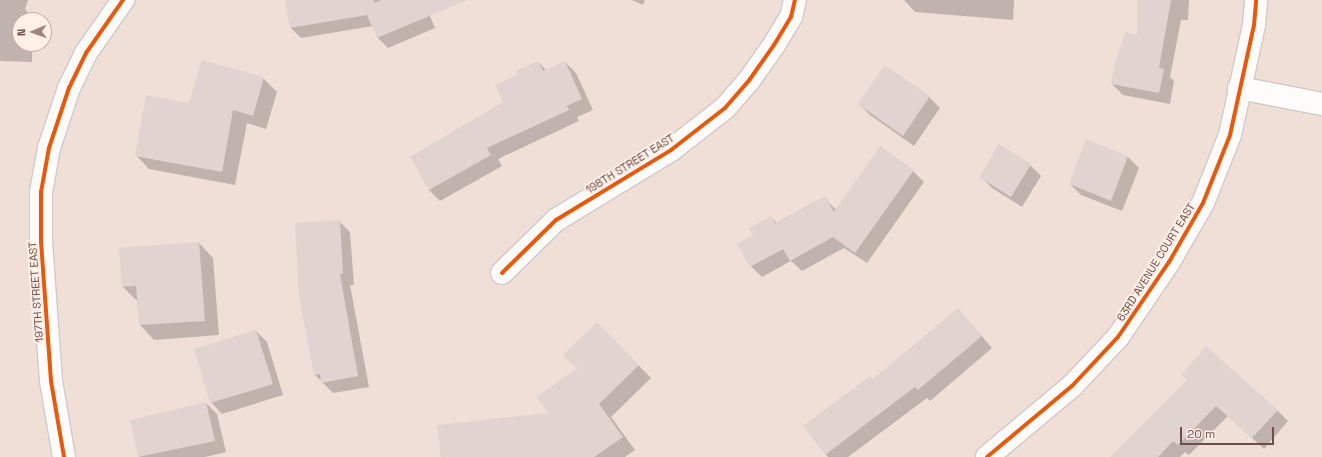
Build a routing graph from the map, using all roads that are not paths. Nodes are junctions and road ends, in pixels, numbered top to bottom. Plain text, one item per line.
1 (123, 0) edge
2 (795, 0) edge
3 (1256, 0) edge
4 (1239, 88) junction
5 (1322, 104) edge
6 (502, 273) dead end
7 (64, 457) edge
8 (987, 457) edge

1 - 7 street, 197TH STREET EAST
2 - 6 street, 198TH STREET EAST
3 - 4 street, 63RD AVENUE COURT EAST
4 - 5 street
4 - 8 street, 63RD AVENUE COURT EAST

